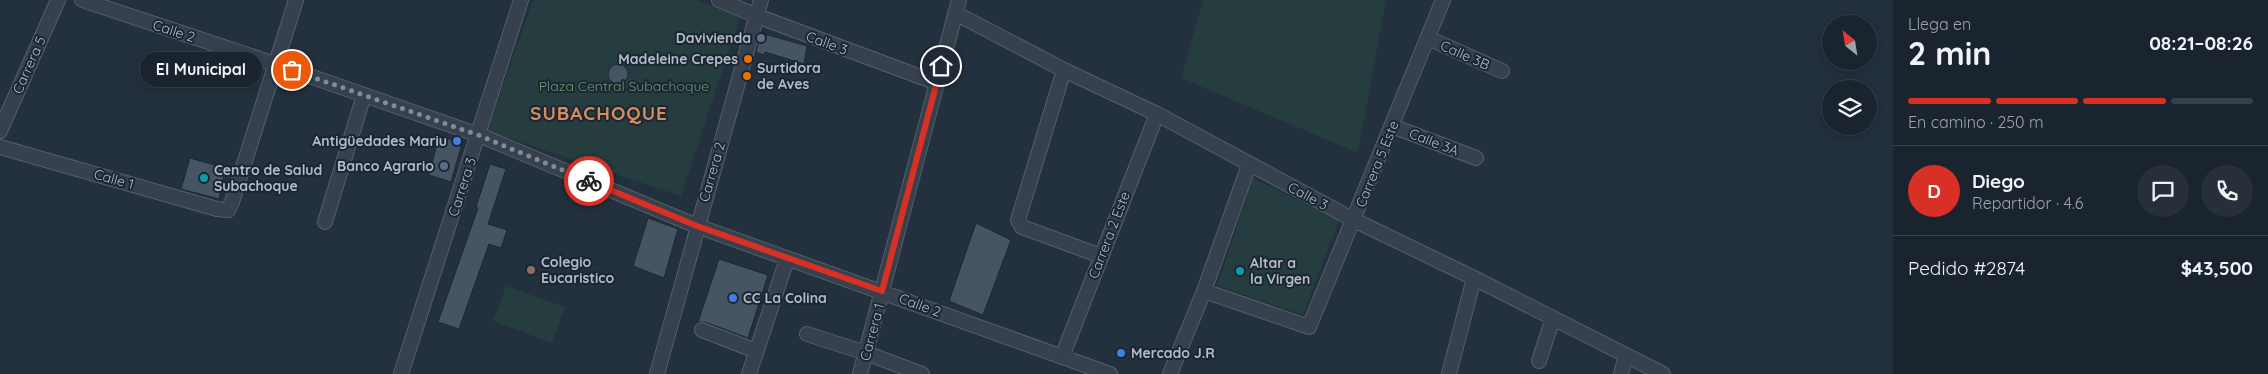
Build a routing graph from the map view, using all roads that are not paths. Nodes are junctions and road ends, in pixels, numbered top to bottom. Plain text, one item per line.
1 (58, 0) edge
2 (82, 0) edge
3 (296, 0) edge
4 (521, 0) edge
5 (719, 0) edge
6 (761, 0) edge
7 (1443, 0) edge
8 (957, 7) edge
9 (757, 16) junction
10 (1428, 38) junction
11 (275, 64) junction
12 (1064, 70) junction
13 (1502, 71) dead end
14 (937, 83) junction
15 (364, 95) junction
16 (1157, 114) junction
17 (1392, 126) junction
18 (0, 131) edge
19 (478, 135) junction
20 (0, 147) edge
21 (1476, 158) dead end
22 (1249, 164) junction
23 (1354, 220) junction
24 (325, 222) dead end
25 (697, 226) junction
26 (1101, 256) junction
27 (787, 259) junction
28 (1474, 278) junction
29 (882, 291) junction
30 (1204, 291) junction
31 (1553, 318) junction
32 (702, 330) dead end
33 (807, 334) dead end
34 (756, 351) junction
35 (866, 352) junction
36 (1626, 355) junction
37 (1062, 357) junction
38 (1539, 361) dead end
39 (402, 374) edge
40 (657, 374) edge
41 (749, 374) edge
42 (860, 374) edge
43 (922, 374) edge
44 (1110, 374) edge
45 (1170, 374) edge
46 (1449, 374) edge
47 (1621, 374) edge
48 (1663, 374) edge

1 - 18 street, Carrera 5
2 - 11 street, Calle 2
3 - 11 street
4 - 19 street, Carrera 3
5 - 9 street, Calle 3
6 - 9 street, Carrera 2
7 - 10 street, Carrera 5 Este
8 - 12 street, Calle 3
8 - 14 street, Carrera 1
9 - 14 street, Calle 3
9 - 25 street, Carrera 2
10 - 13 street, Calle 3B
10 - 17 street, Carrera 5 Este
11 - 15 street, Calle 2
11 - 20 street, Calle 1
12 - 16 street, Calle 3
12 - 26 street
14 - 29 street, Carrera 1
15 - 19 street, Calle 2
15 - 24 street
16 - 22 street, Calle 3
16 - 26 street, Carrera 2 Este
17 - 21 street, Calle 3A
17 - 23 street, Carrera 5 Este
19 - 25 street, Calle 2
19 - 39 street, Carrera 3
22 - 23 street, Calle 3
22 - 30 street
23 - 28 street, Calle 3
23 - 30 street, Carrera 5 Este
25 - 27 street, Calle 2
25 - 40 street, Carrera 2
26 - 37 street, Carrera 2 Este
27 - 29 street, Calle 2
27 - 34 street
28 - 31 street, Calle 3
28 - 46 street
29 - 35 street, Carrera 1
29 - 37 street, Calle 2
30 - 45 street
31 - 36 street, Calle 3
31 - 38 street
32 - 34 street
33 - 35 street
34 - 41 street
35 - 42 street, Carrera 1
35 - 43 street
36 - 47 street
36 - 48 street, Calle 3
37 - 44 street, Calle 2

